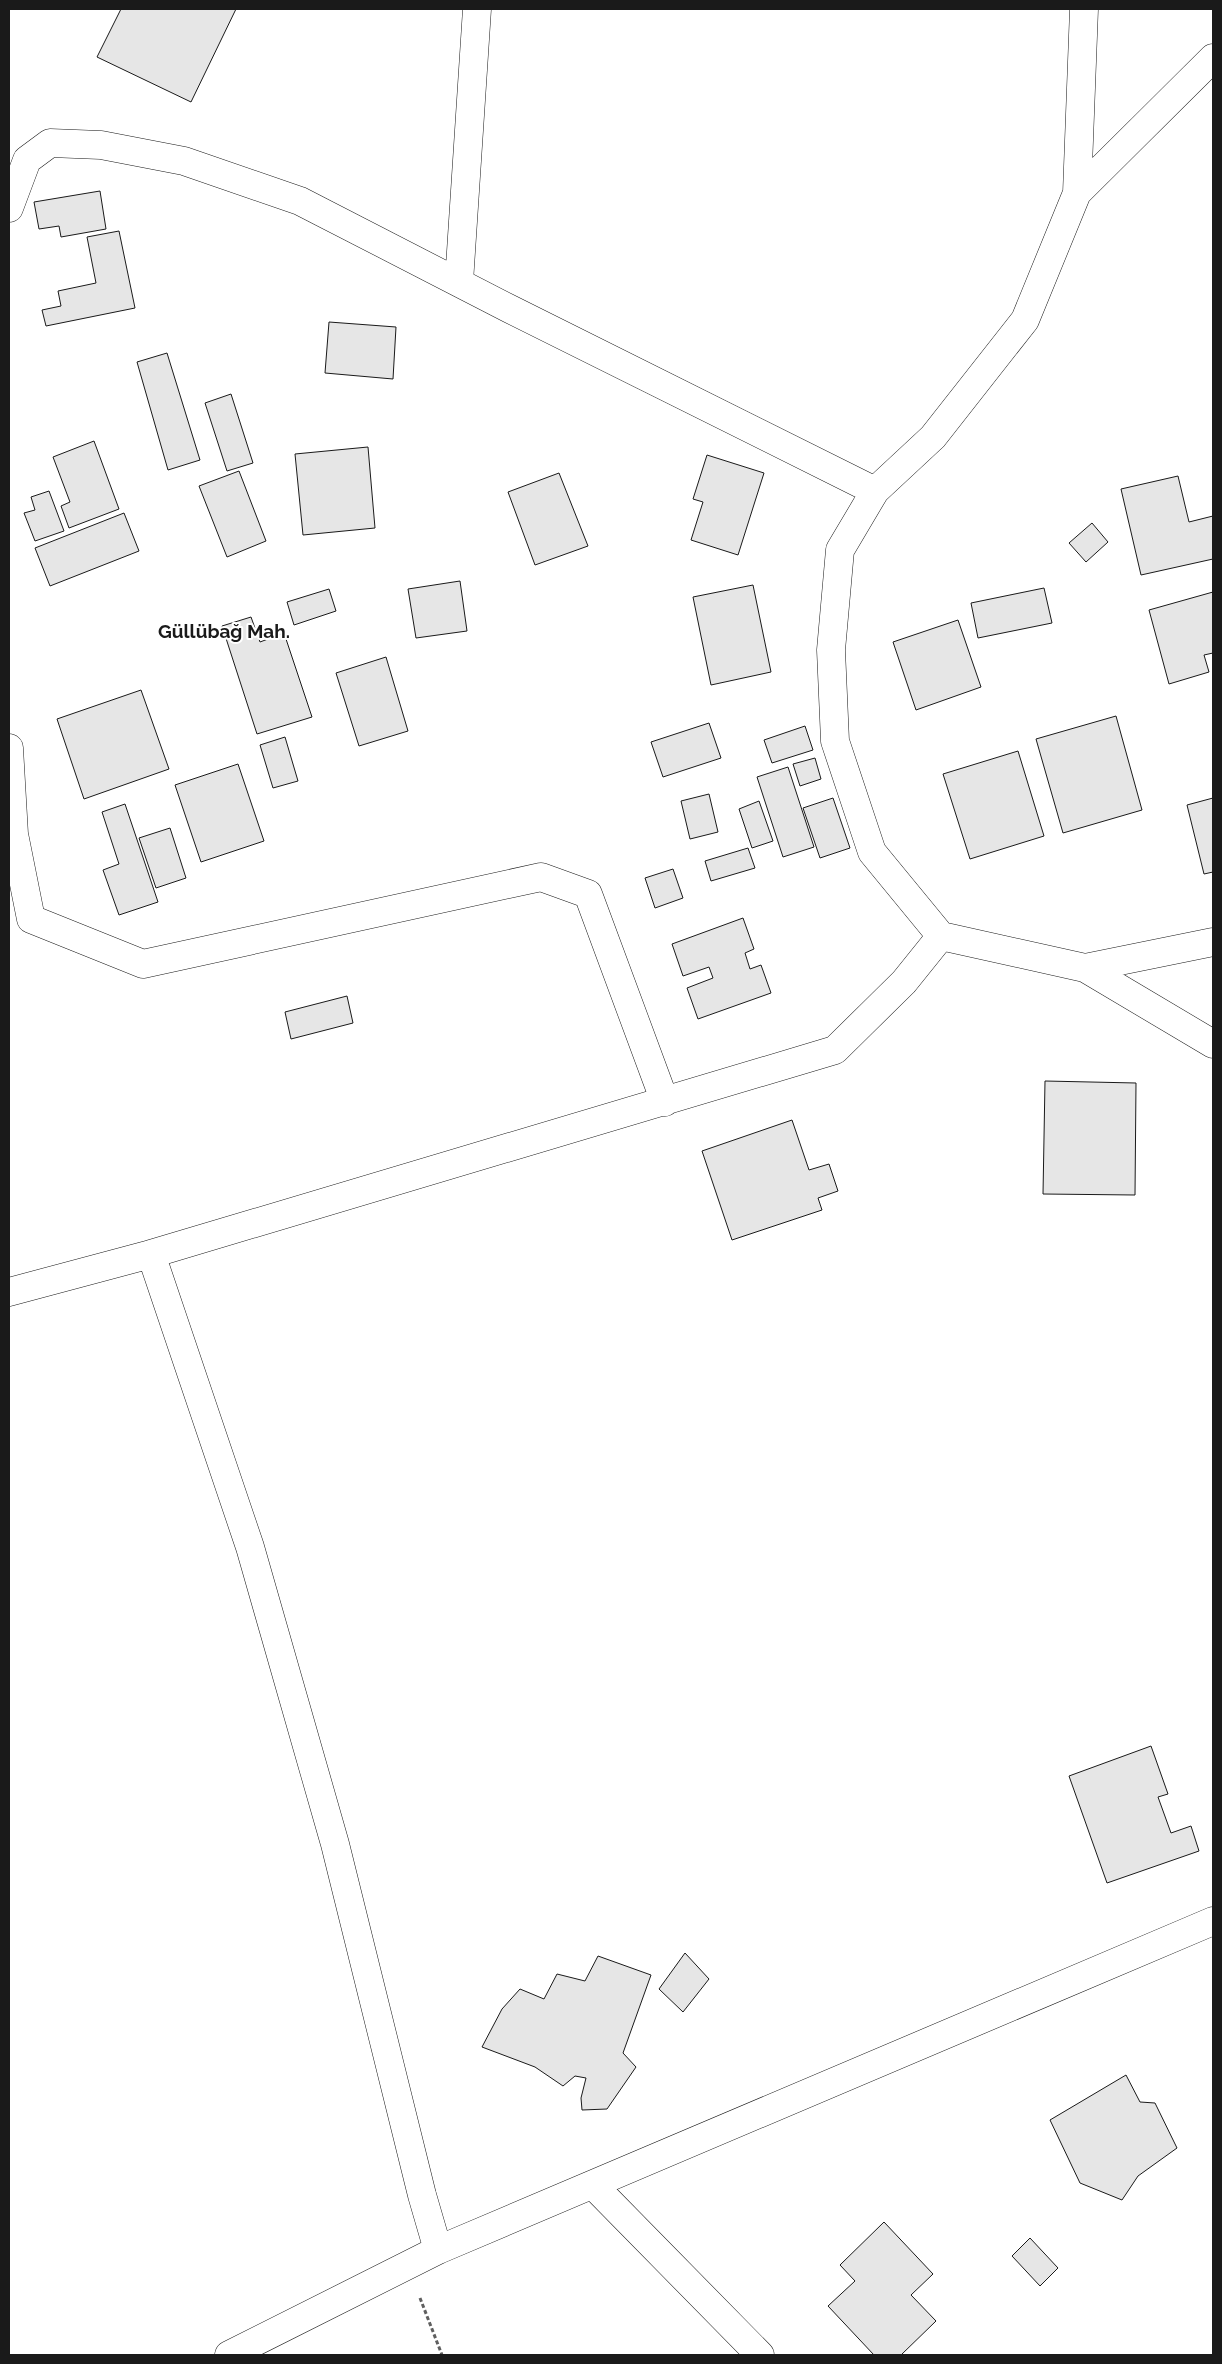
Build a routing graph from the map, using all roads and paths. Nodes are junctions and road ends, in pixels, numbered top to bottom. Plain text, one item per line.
1 (477, 9) edge
2 (1084, 9) edge
3 (1213, 58) edge
4 (18, 159) edge
5 (1077, 193) junction
6 (9, 208) edge
7 (459, 282) junction
8 (875, 490) junction
9 (9, 748) edge
10 (941, 936) junction
11 (1213, 942) edge
12 (1086, 968) junction
13 (1213, 1044) edge
14 (665, 1102) junction
15 (151, 1254) junction
16 (9, 1292) edge
17 (1213, 1921) edge
18 (593, 2184) junction
19 (438, 2250) junction
20 (408, 2265) junction
21 (228, 2355) edge
22 (442, 2355) edge
23 (760, 2355) edge

1 - 7 street
2 - 5 street
3 - 5 street
4 - 6 street
4 - 7 street
5 - 8 street
7 - 8 street
8 - 10 street
9 - 14 street
10 - 12 street
10 - 14 street
11 - 12 street
12 - 13 street
14 - 15 street
15 - 16 street
15 - 19 street
17 - 18 street
18 - 19 street
18 - 23 street
19 - 20 street
20 - 21 street
20 - 22 path

